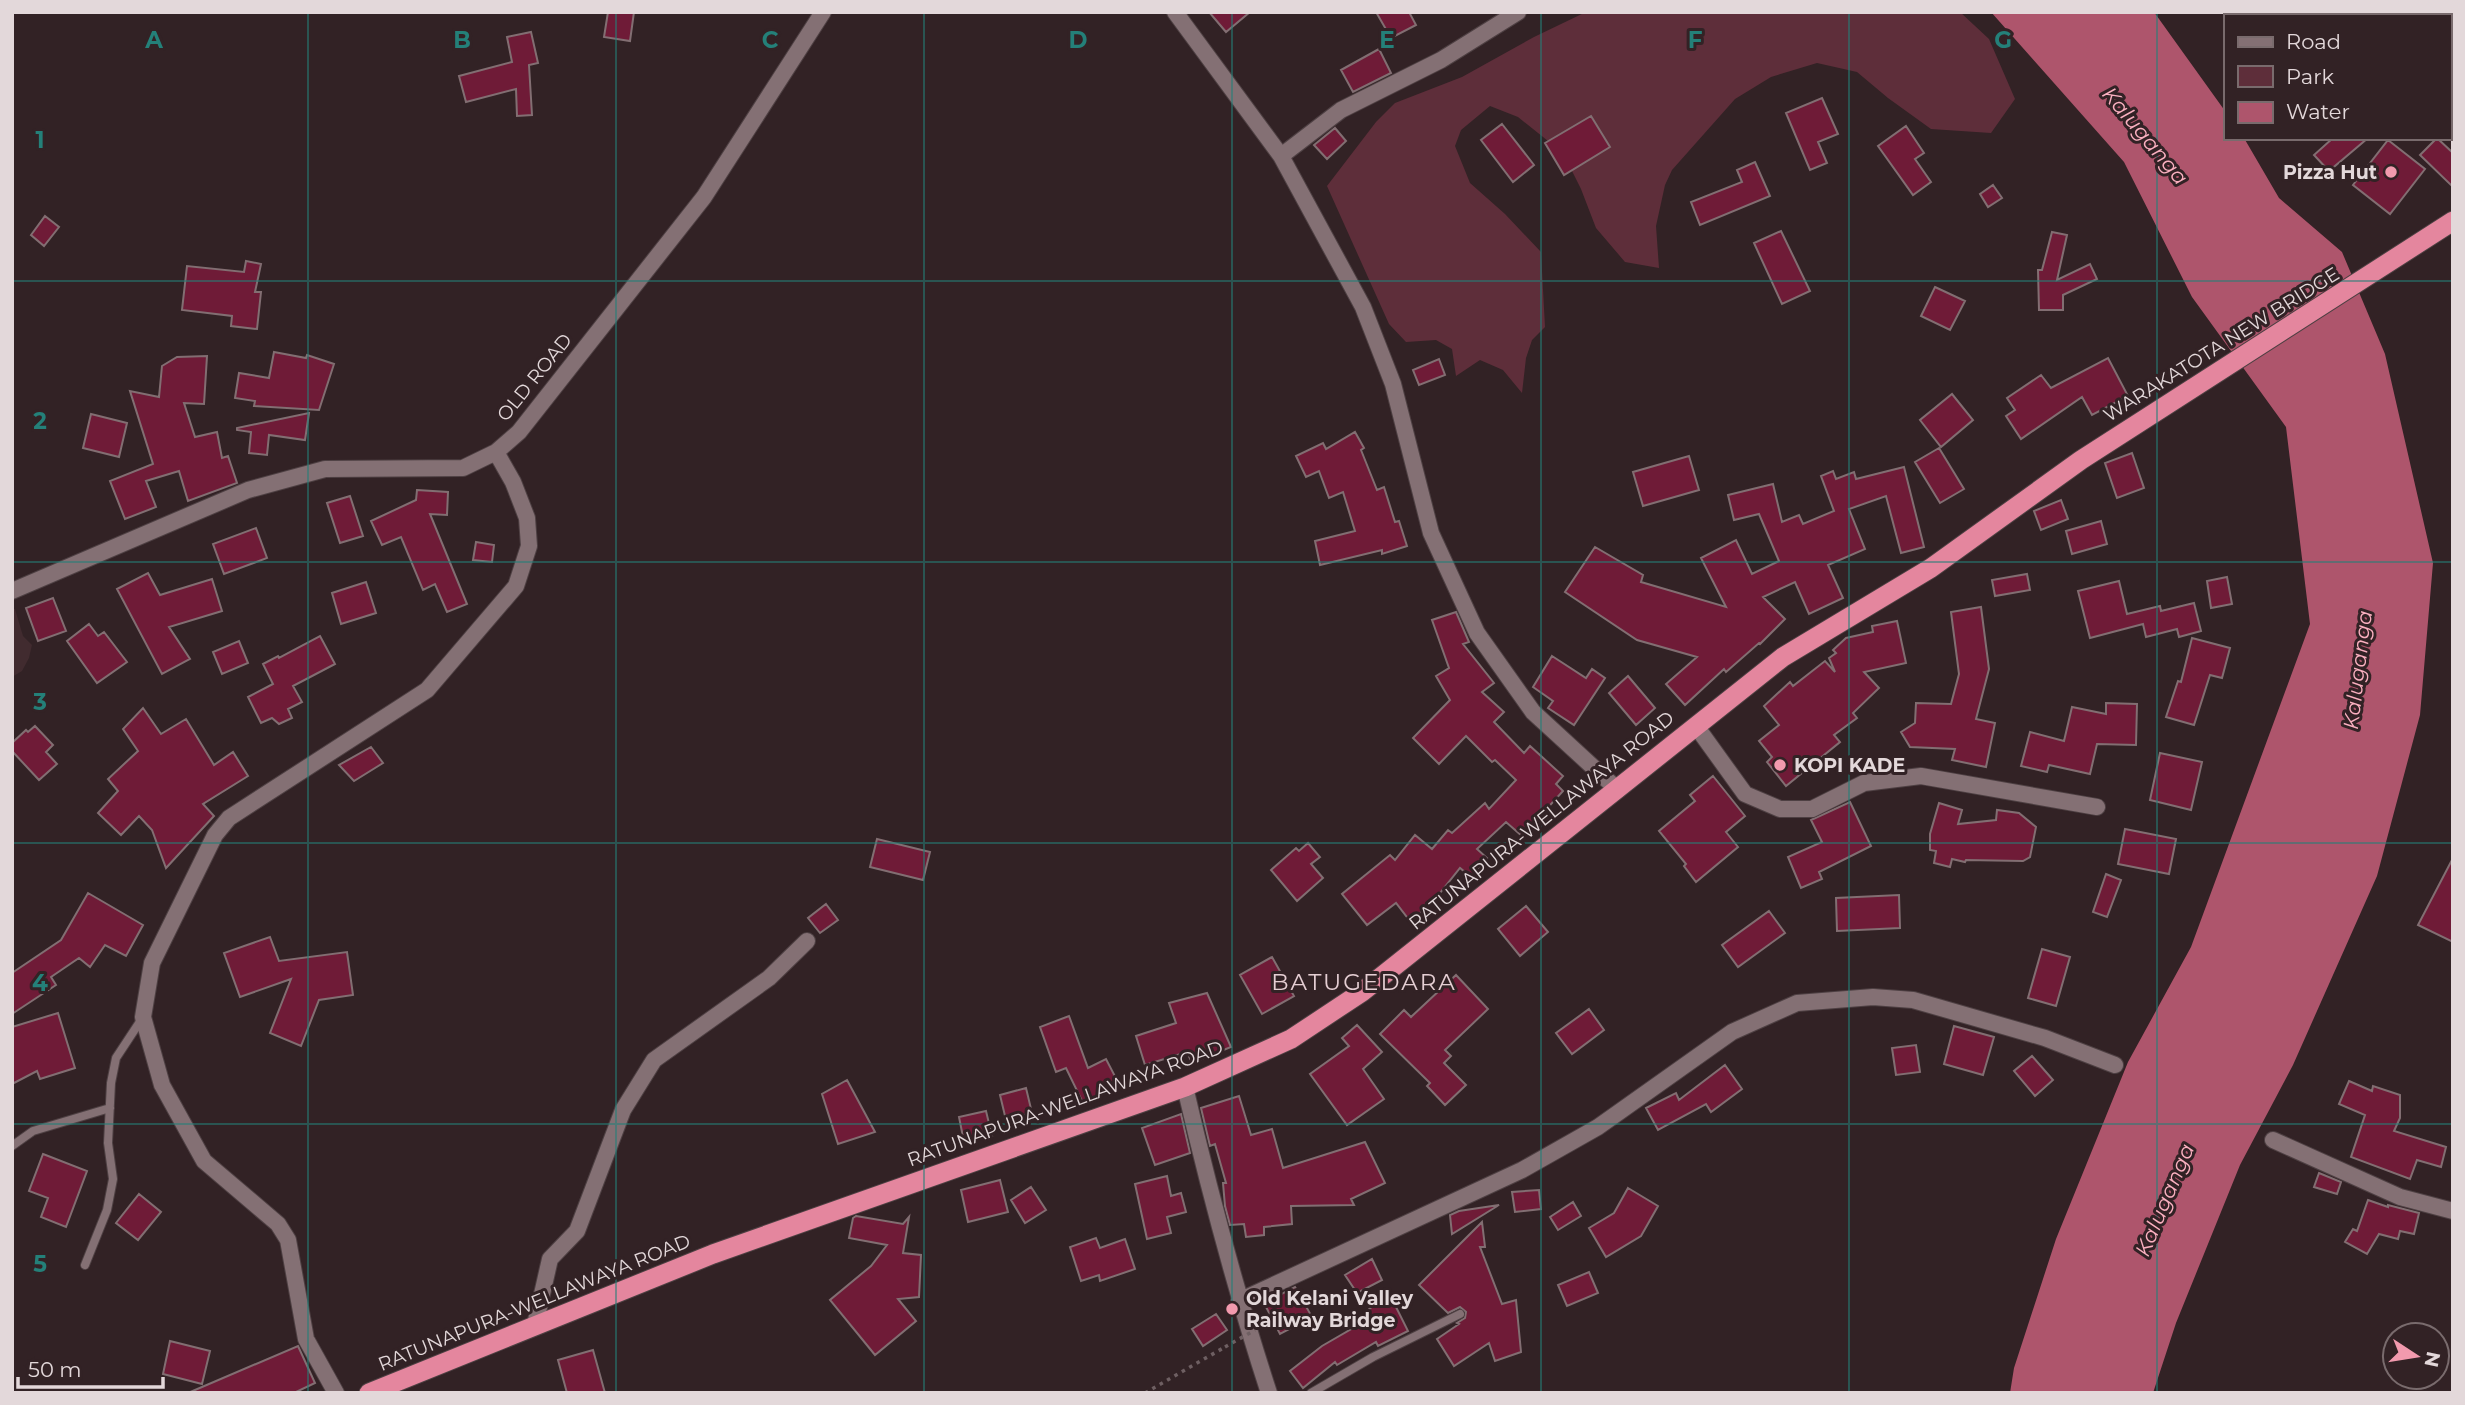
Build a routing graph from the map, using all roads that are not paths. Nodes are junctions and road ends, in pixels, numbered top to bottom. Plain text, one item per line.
1 (823, 12) edge
2 (1175, 12) edge
3 (1518, 12) edge
4 (1281, 156) junction
5 (2453, 221) edge
6 (496, 452) junction
7 (2081, 460) joint
8 (12, 591) edge
9 (1696, 726) junction
10 (1618, 790) junction
11 (2097, 807) dead end
12 (807, 941) dead end
13 (143, 1017) junction
14 (2115, 1065) dead end
15 (1185, 1087) junction
16 (110, 1108) junction
17 (2273, 1140) dead end
18 (12, 1146) edge
19 (2453, 1211) edge
20 (85, 1265) dead end
21 (1239, 1301) junction
22 (1460, 1314) dead end
23 (536, 1325) junction
24 (336, 1393) edge
25 (369, 1393) edge
26 (1269, 1393) edge
27 (1311, 1393) edge

1 - 6 street, OLD ROAD
2 - 4 street
3 - 4 street
4 - 10 street
5 - 7 highway, WARAKATOTA NEW BRIDGE
6 - 8 street, OLD ROAD
6 - 13 street
7 - 9 highway, RATUNAPURA-WELLAWAYA ROAD
9 - 10 highway, RATUNAPURA-WELLAWAYA ROAD
9 - 11 street
10 - 15 highway, RATUNAPURA-WELLAWAYA ROAD
12 - 23 street
13 - 16 lane
13 - 24 street
14 - 21 street
15 - 21 street
15 - 23 highway, RATUNAPURA-WELLAWAYA ROAD
16 - 18 lane
16 - 20 lane
17 - 19 street
21 - 26 street
22 - 27 lane
23 - 25 highway, RATUNAPURA-WELLAWAYA ROAD

